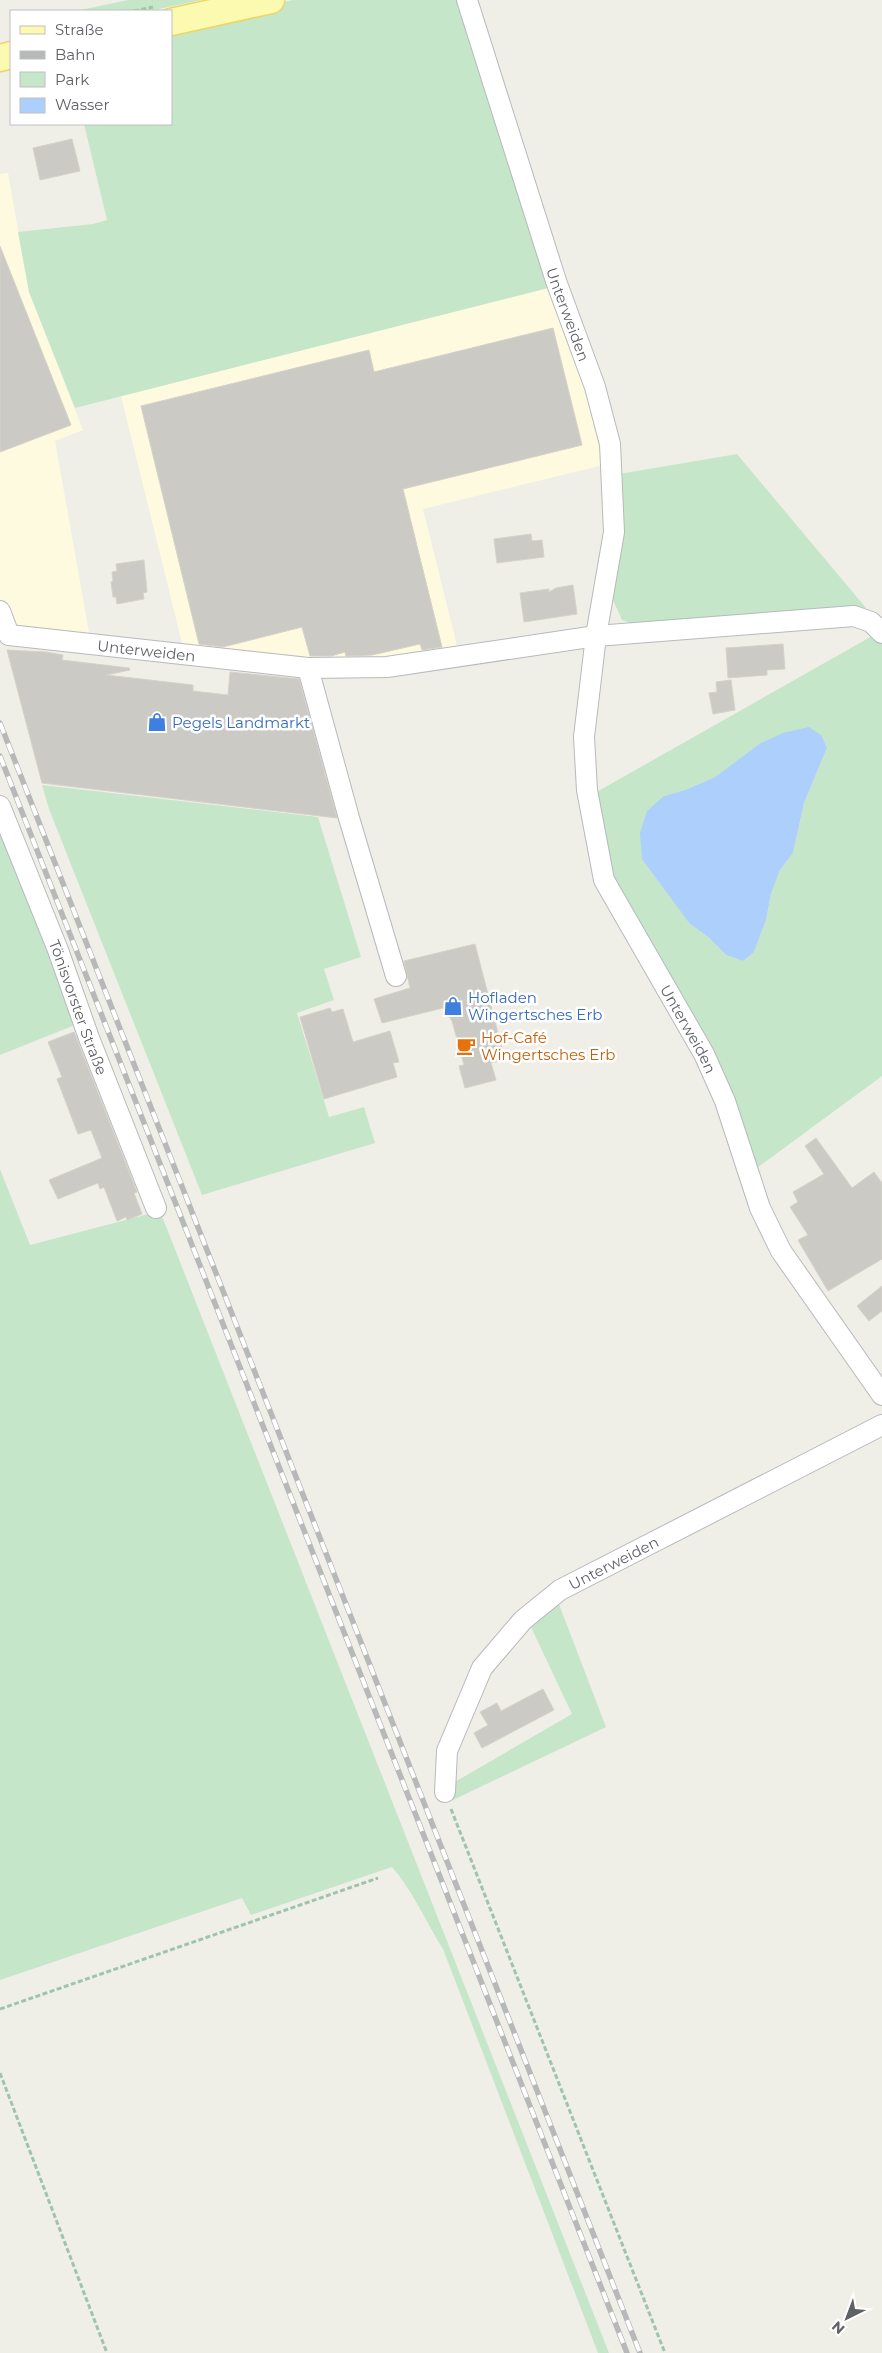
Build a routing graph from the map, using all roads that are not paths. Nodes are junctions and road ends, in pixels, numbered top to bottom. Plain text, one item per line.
1 (271, 0) edge
2 (467, 0) edge
3 (172, 22) edge
4 (0, 611) edge
5 (882, 633) edge
6 (596, 636) junction
7 (308, 668) junction
8 (0, 806) edge
9 (396, 976) dead end
10 (156, 1208) dead end
11 (882, 1395) edge
12 (882, 1425) edge
13 (445, 1792) road end

1 - 3 main road
2 - 6 street, Unterweiden
4 - 7 street, Unterweiden
5 - 6 street, Unterweiden
6 - 7 street, Unterweiden
6 - 11 street, Unterweiden
7 - 9 street
8 - 10 street, Tönisvorster Straße
12 - 13 street, Unterweiden

